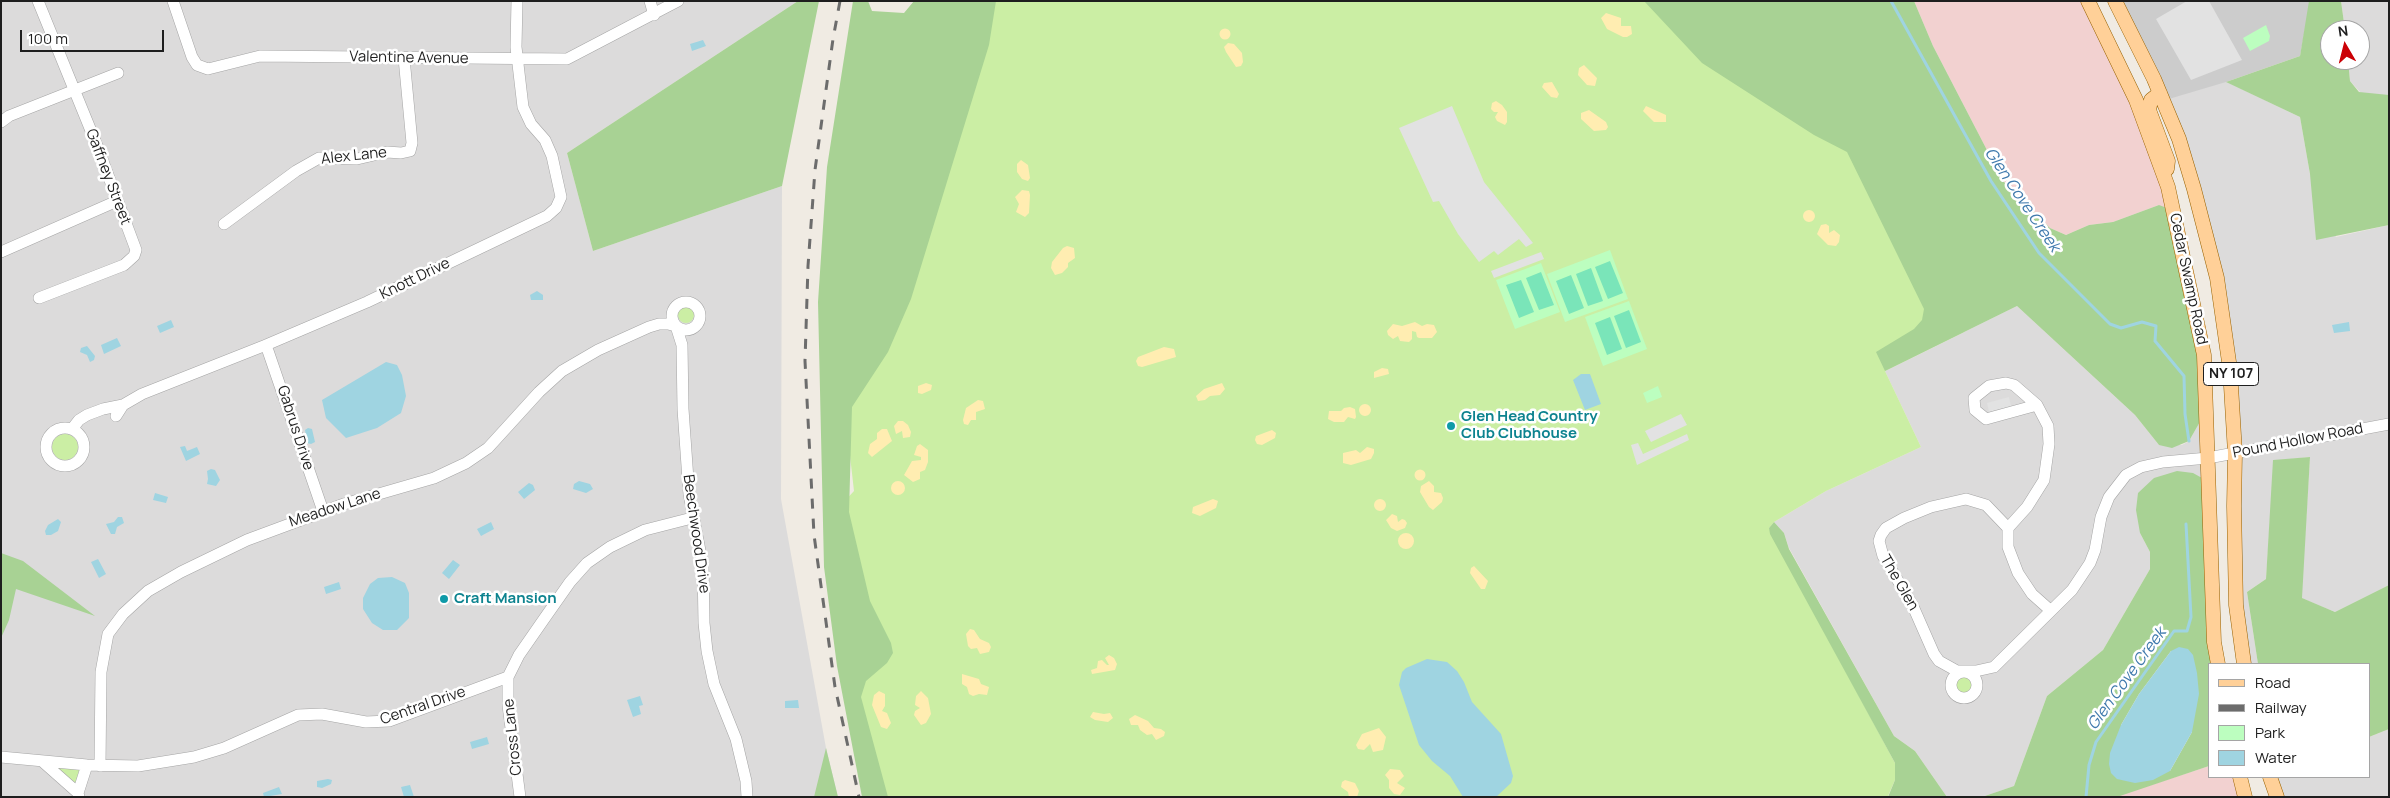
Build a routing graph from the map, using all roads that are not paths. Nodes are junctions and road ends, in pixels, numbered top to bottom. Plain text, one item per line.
1 (38, 1) edge
2 (173, 1) edge
3 (517, 1) edge
4 (650, 1) edge
5 (678, 1) edge
6 (2088, 1) edge
7 (2115, 1) edge
8 (654, 15) junction
9 (404, 58) junction
10 (518, 60) junction
11 (118, 73) dead end
12 (74, 91) junction
13 (2160, 93) junction
14 (1, 122) edge
15 (2165, 179) junction
16 (117, 200) junction
17 (224, 224) dead end
18 (1, 252) edge
19 (39, 298) dead end
20 (676, 326) joint
21 (266, 346) junction
22 (123, 405) junction
23 (2037, 406) junction
24 (116, 416) dead end
25 (2389, 424) edge
26 (72, 429) dead end
27 (2235, 453) junction
28 (2208, 458) junction
29 (323, 512) junction
30 (692, 518) junction
31 (2008, 528) junction
32 (2050, 610) junction
33 (2218, 663) edge
34 (2244, 663) edge
35 (508, 677) junction
36 (1, 757) edge
37 (44, 762) junction
38 (87, 766) junction
39 (100, 766) junction
40 (2240, 778) edge
41 (2270, 778) edge
42 (78, 795) edge
43 (520, 797) edge
44 (747, 797) edge
45 (2246, 797) edge
46 (2277, 797) edge

1 - 12 street, Gaffney Street
2 - 9 street, Valentine Avenue
3 - 10 street
4 - 8 street
5 - 8 street, Valentine Avenue
6 - 15 main road, Cedar Swamp Road / NY 107
7 - 13 main road, Cedar Swamp Road / NY 107
8 - 10 street, Valentine Avenue
9 - 10 street, Valentine Avenue
9 - 17 street, Alex Lane
10 - 21 street, Knott Drive
11 - 12 street
12 - 14 street
12 - 16 street, Gaffney Street
13 - 15 main road
13 - 27 main road, Cedar Swamp Road / NY 107
15 - 28 main road, Cedar Swamp Road / NY 107
16 - 18 street
16 - 19 street, Gaffney Street
20 - 29 street, Meadow Lane
20 - 30 street, Beechwood Drive
21 - 22 street, Knott Drive
21 - 29 street, Gabrus Drive
22 - 24 street, Knott Drive
22 - 26 street, Knott Drive
23 - 23 street
23 - 31 street
25 - 27 street, Pound Hollow Road
27 - 28 street, Pound Hollow Road
27 - 34 main road, Cedar Swamp Road / NY 107
28 - 32 street, The Glen
28 - 33 main road, Cedar Swamp Road / NY 107
29 - 39 street, Meadow Lane
30 - 35 street
30 - 44 street, Beechwood Drive
31 - 32 street
31 - 32 street, The Glen
35 - 39 street, Central Drive
35 - 43 street, Cross Lane
36 - 37 street, Central Drive
37 - 38 street, Central Drive
37 - 42 street
38 - 39 street, Central Drive
38 - 42 street
40 - 45 main road
41 - 46 main road

